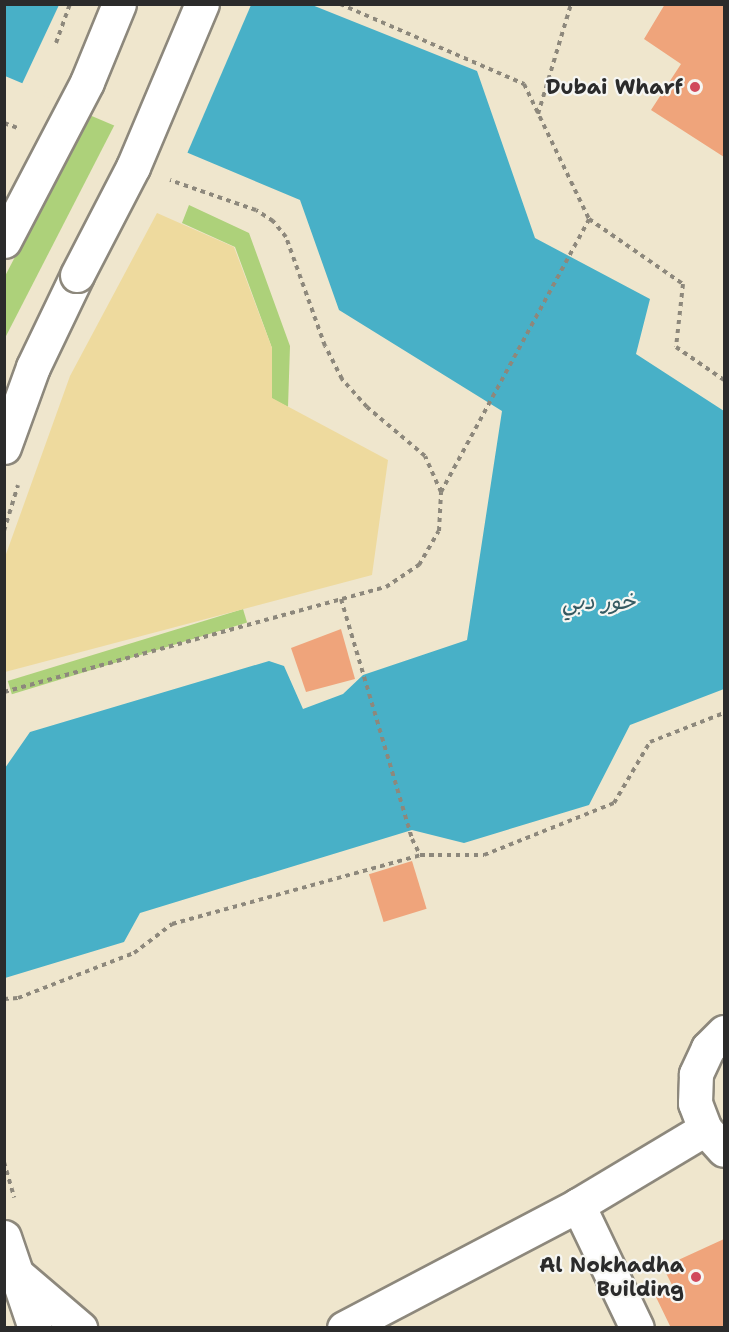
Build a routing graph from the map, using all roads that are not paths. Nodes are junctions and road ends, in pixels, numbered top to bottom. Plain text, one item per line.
1 (119, 4) edge
2 (202, 4) edge
3 (4, 241) edge
4 (4, 447) edge
5 (724, 1032) edge
6 (715, 1139) edge
7 (578, 1205) junction
8 (4, 1237) edge
9 (13, 1269) junction
10 (35, 1328) edge
11 (80, 1328) edge
12 (345, 1328) edge
13 (637, 1328) edge

1 - 3 street, bridge
2 - 4 street, bridge
5 - 6 street
6 - 7 street
7 - 12 street
7 - 13 street
8 - 9 street
9 - 10 street
9 - 11 street

